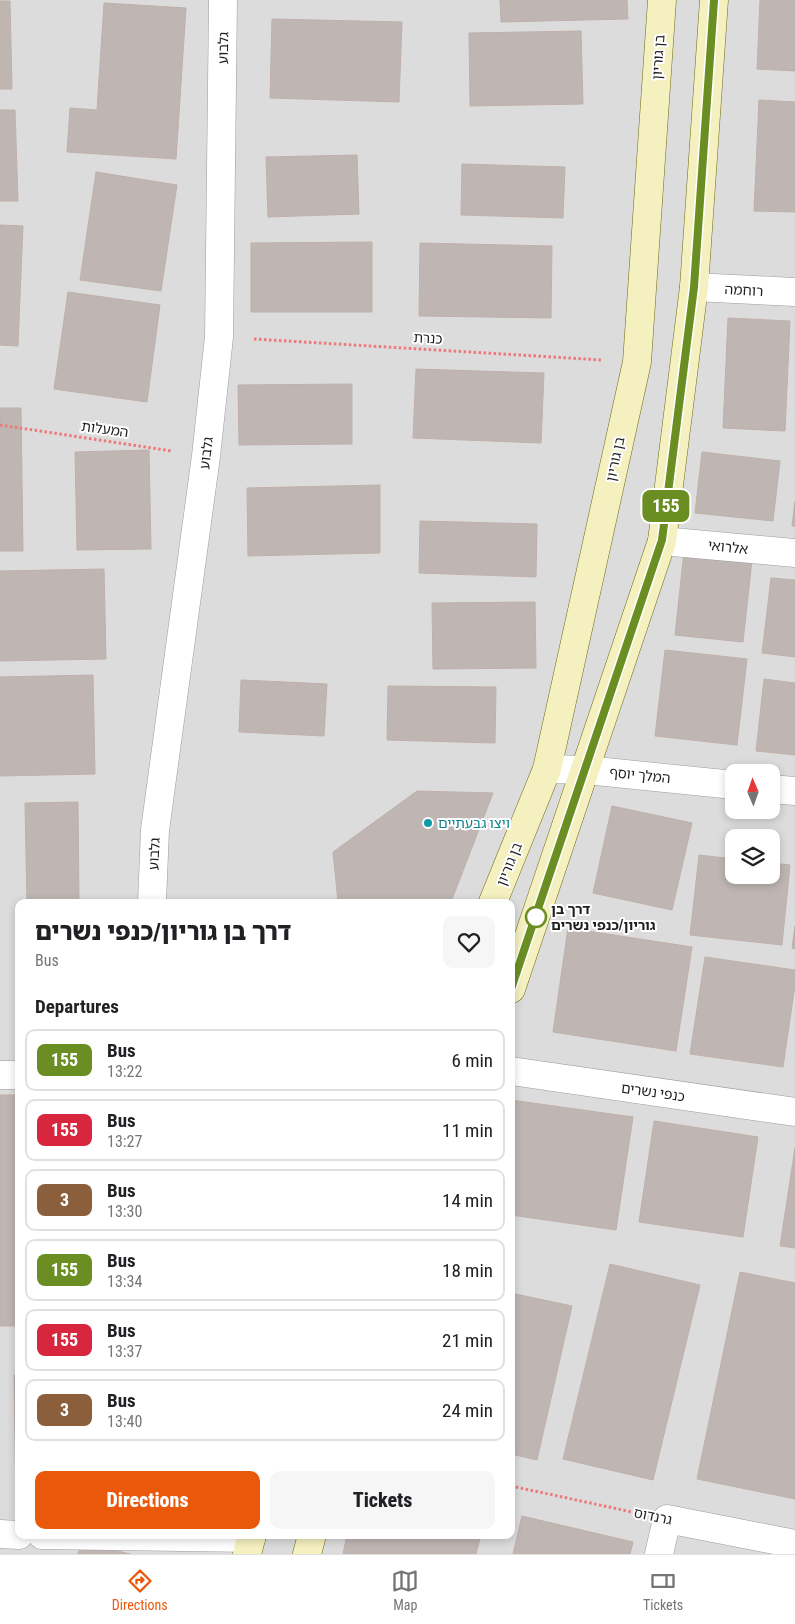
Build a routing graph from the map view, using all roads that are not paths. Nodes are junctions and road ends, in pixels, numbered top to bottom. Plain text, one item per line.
1 (223, 0) edge
2 (662, 0) edge
3 (714, 0) edge
4 (694, 287) junction
5 (795, 292) edge
6 (662, 540) junction
7 (795, 553) edge
8 (547, 769) junction
9 (586, 770) junction
10 (725, 784) edge
11 (780, 790) edge
12 (795, 791) edge
13 (152, 899) edge
14 (494, 899) edge
15 (515, 977) edge
16 (515, 1072) edge
17 (15, 1075) edge
18 (0, 1076) edge
19 (795, 1112) edge
20 (0, 1534) edge
21 (15, 1535) edge
22 (161, 1539) edge
23 (311, 1539) edge
24 (250, 1542) edge
25 (795, 1544) edge
26 (306, 1554) edge
27 (659, 1554) edge

1 - 13 street, גלבוע
2 - 8 main road, בן גוריון
3 - 4 main road
4 - 5 street, רוחמה
4 - 6 main road
6 - 7 street, אלרואי
6 - 9 main road
8 - 9 street, המלך יוסף
8 - 14 main road, בן גוריון
9 - 10 street, המלך יוסף
9 - 15 main road
11 - 12 street
16 - 19 street, כנפי נשרים
17 - 18 street
20 - 21 street
22 - 24 street
23 - 26 main road
25 - 27 street, גרנדוס

